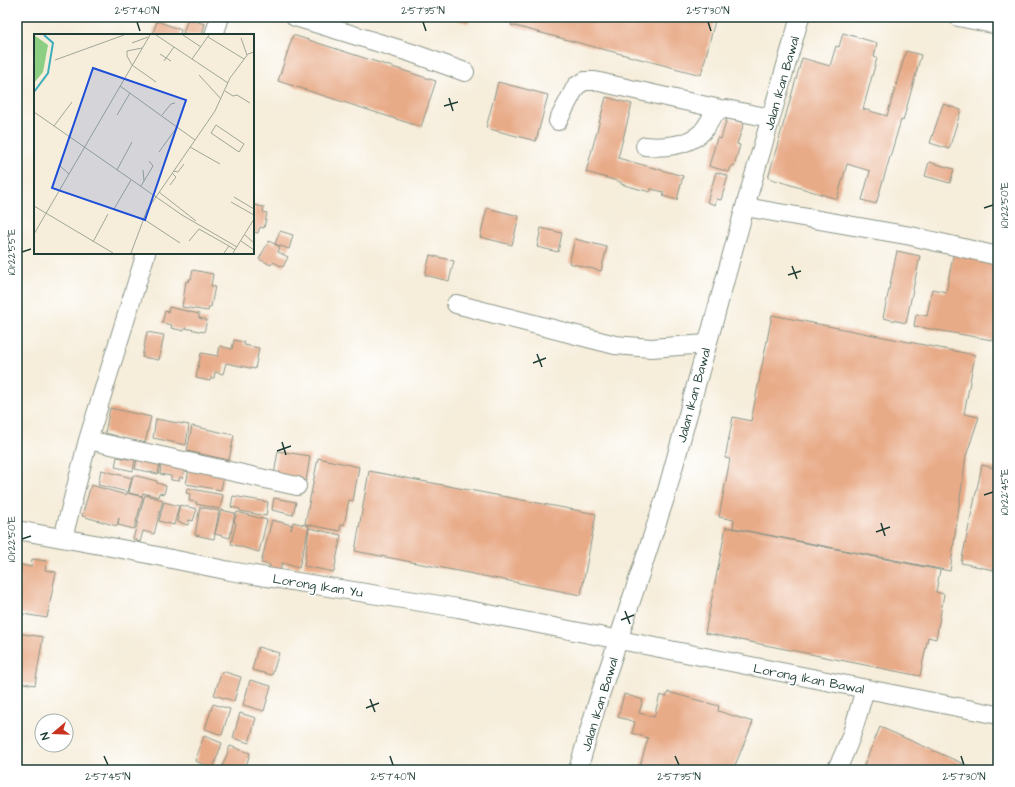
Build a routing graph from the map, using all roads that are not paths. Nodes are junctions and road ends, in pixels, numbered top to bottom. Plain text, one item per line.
1 (220, 17) edge
2 (295, 17) edge
3 (800, 17) edge
4 (958, 17) edge
5 (998, 25) edge
6 (214, 34) edge
7 (465, 72) dead end
8 (720, 109) junction
9 (770, 118) junction
10 (558, 121) dead end
11 (645, 146) dead end
12 (745, 207) junction
13 (146, 254) edge
14 (998, 256) edge
15 (456, 304) dead end
16 (707, 344) junction
17 (88, 440) junction
18 (297, 486) dead end
19 (17, 530) edge
20 (63, 538) junction
21 (619, 641) junction
22 (865, 689) junction
23 (998, 716) edge
24 (578, 770) edge
25 (836, 770) edge

1 - 6 street
2 - 7 street
3 - 9 street, Jalan Ikan Bawal
4 - 5 street
8 - 9 street
8 - 10 street
8 - 11 street
9 - 12 street, Jalan Ikan Bawal
12 - 14 street
12 - 16 street, Jalan Ikan Bawal
13 - 17 street
15 - 16 street
16 - 21 street, Jalan Ikan Bawal
17 - 18 street
17 - 20 street
19 - 20 street, Lorong Ikan Yu
20 - 21 street, Lorong Ikan Yu
21 - 22 street, Lorong Ikan Bawal
21 - 24 street, Jalan Ikan Bawal
22 - 23 street, Lorong Ikan Bawal
22 - 25 street

